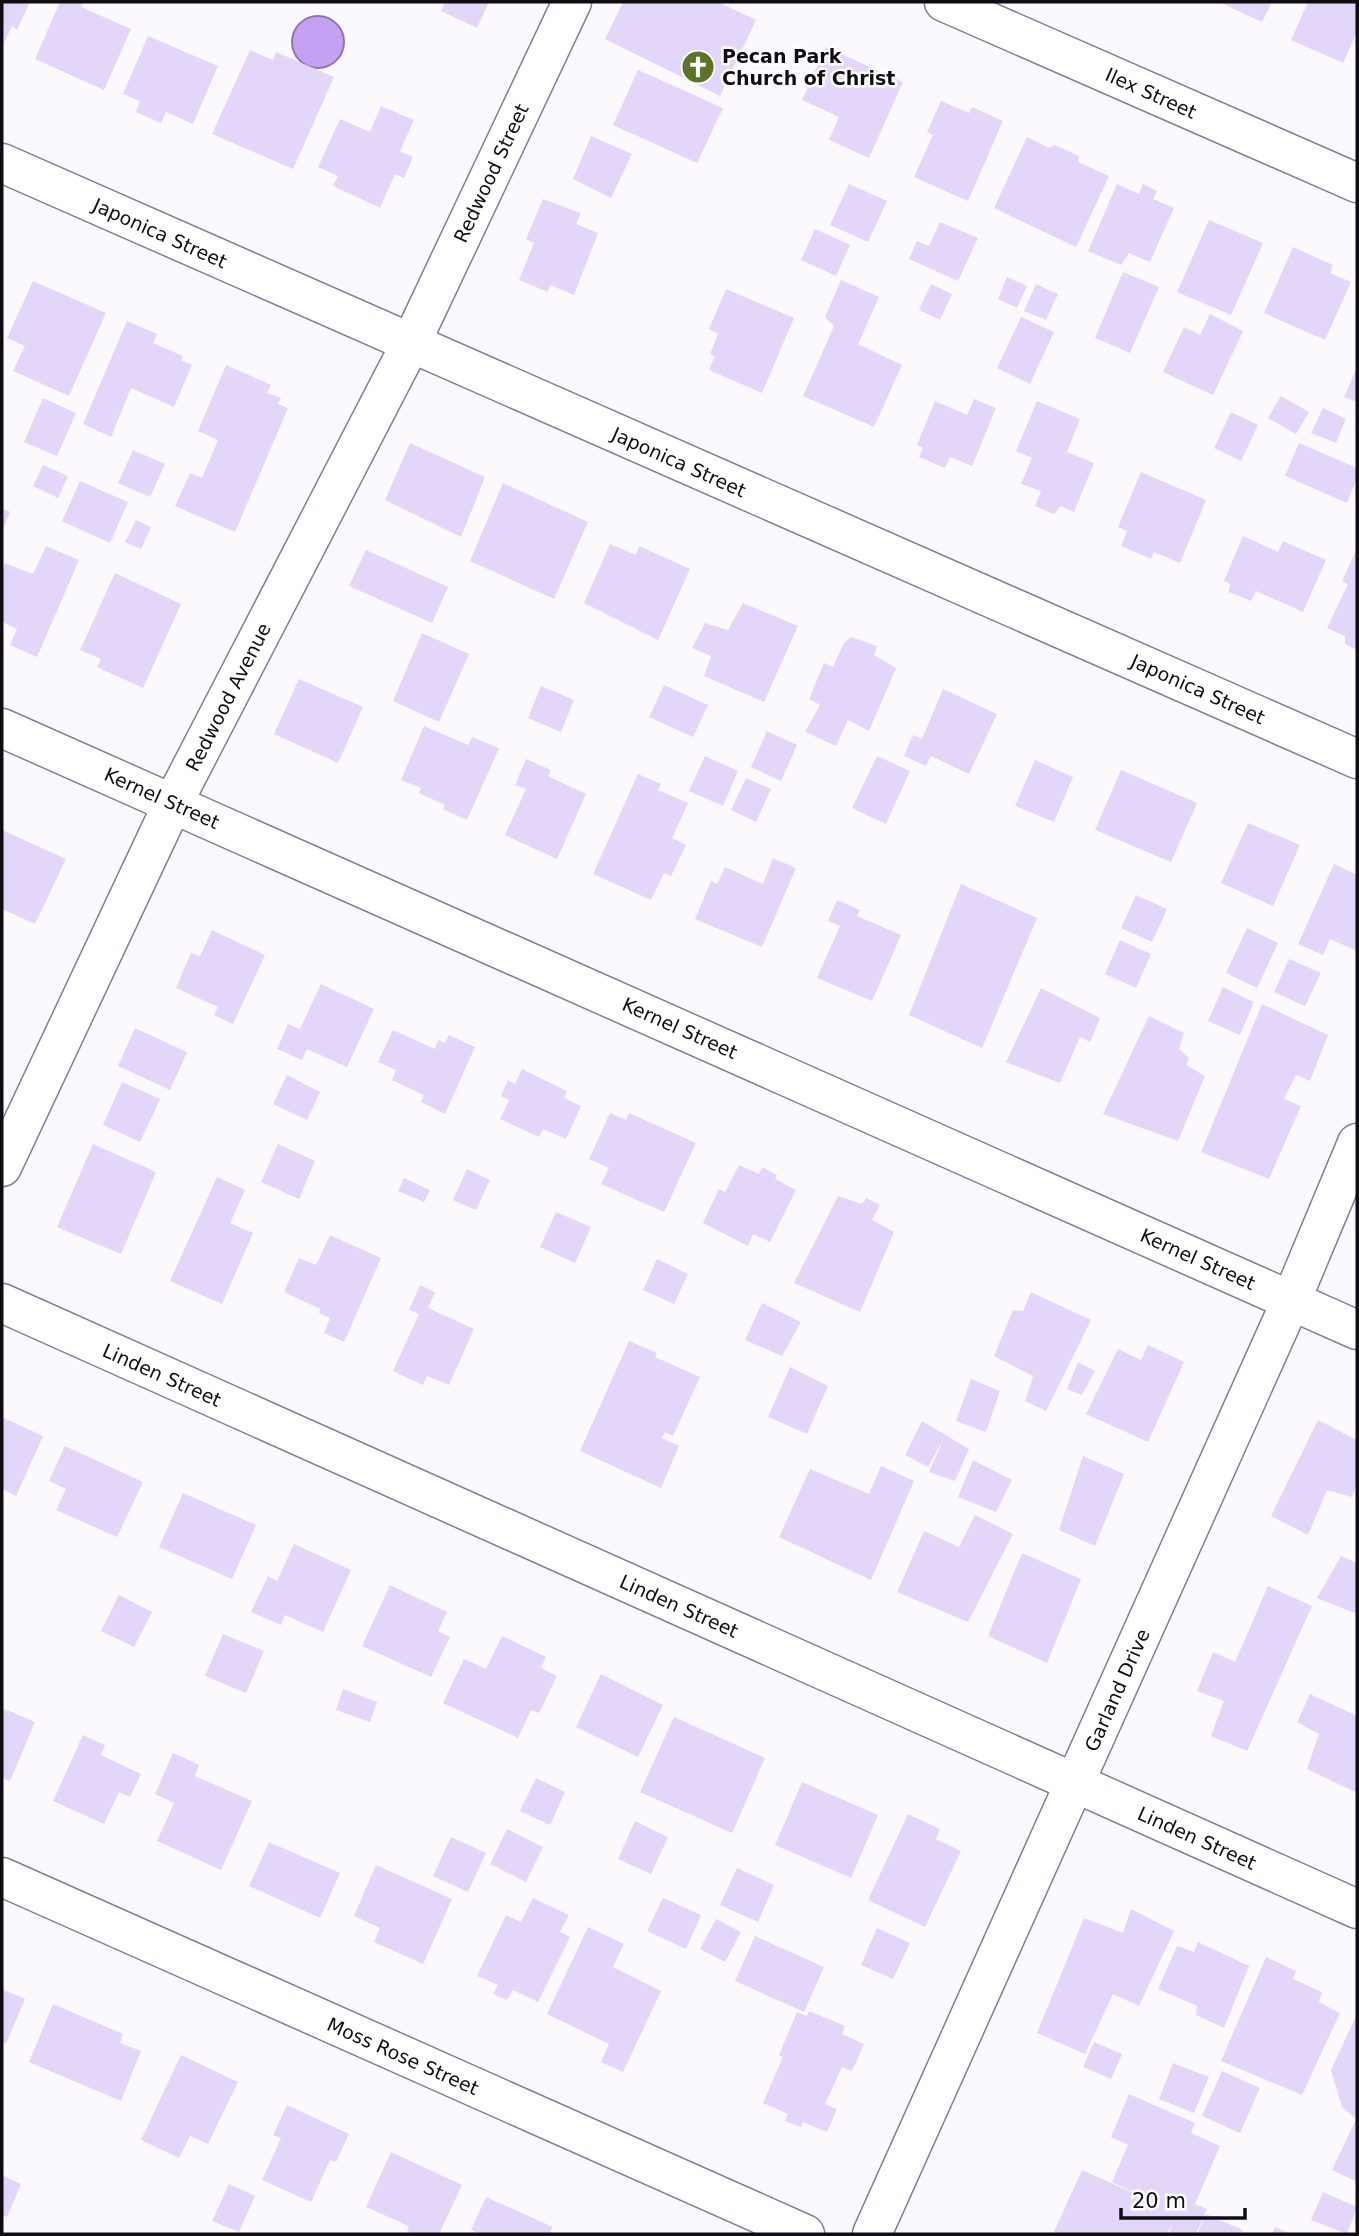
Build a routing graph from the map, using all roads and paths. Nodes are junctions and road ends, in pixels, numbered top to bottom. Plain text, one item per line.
1 (572, 2) edge
2 (944, 2) edge
3 (2, 163) edge
4 (1357, 183) edge
5 (410, 345) junction
6 (2, 727) edge
7 (1357, 759) edge
8 (173, 803) junction
9 (1357, 1143) edge
10 (2, 1167) edge
11 (1291, 1301) junction
12 (2, 1303) edge
13 (1357, 1330) edge
14 (1074, 1783) junction
15 (2, 1877) edge
16 (1357, 1909) edge
17 (805, 2234) edge
18 (872, 2234) edge

1 - 5 street, Redwood Street
2 - 4 street, Ilex Street
3 - 5 street, Japonica Street
5 - 7 street, Japonica Street
5 - 8 street, Redwood Avenue
6 - 8 street, Kernel Street
8 - 10 street, Redwood Avenue
8 - 11 street, Kernel Street
9 - 11 street, Garland Drive
11 - 13 street, Kernel Street
11 - 14 street, Garland Drive
12 - 14 street, Linden Street
14 - 16 street, Linden Street
14 - 18 street, Garland Drive
15 - 17 street, Moss Rose Street

